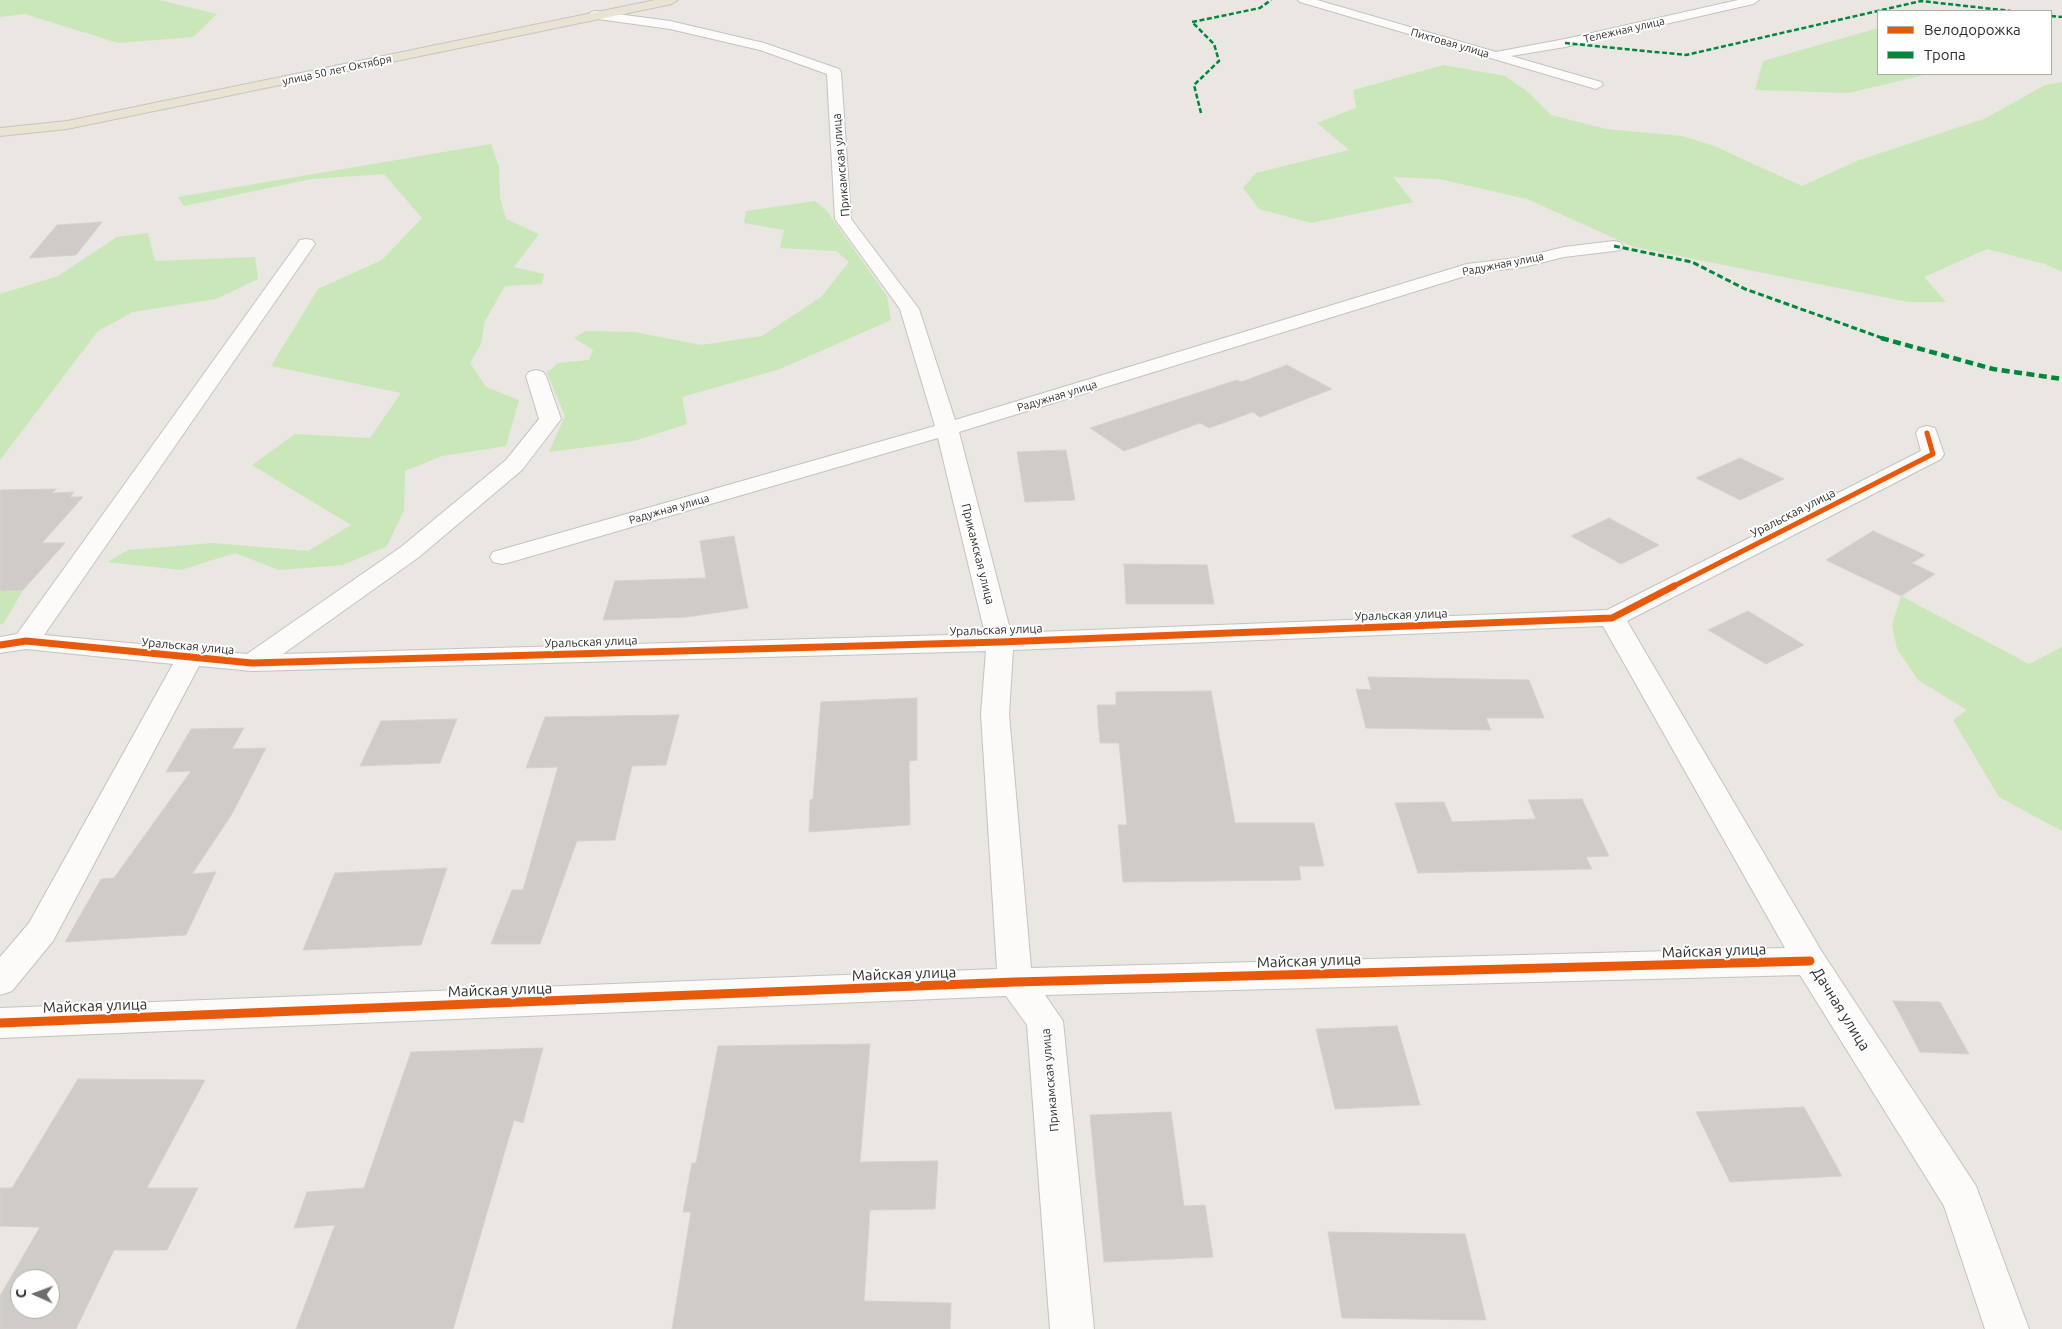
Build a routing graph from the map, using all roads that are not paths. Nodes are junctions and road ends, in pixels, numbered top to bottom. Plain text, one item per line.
1 (672, 0) edge
2 (1304, 0) edge
3 (1753, 0) edge
4 (595, 15) junction
5 (1494, 56) junction
6 (1596, 85) dead end
7 (0, 132) edge
8 (306, 244) dead end
9 (1614, 246) dead end
10 (536, 376) dead end
11 (947, 429) junction
12 (1927, 433) dead end
13 (502, 557) dead end
14 (1612, 618) junction
15 (26, 641) junction
16 (1000, 642) junction
17 (0, 645) edge
18 (190, 657) junction
19 (252, 662) junction
20 (1810, 960) junction
21 (0, 981) edge
22 (1014, 982) junction
23 (0, 1023) edge
24 (1072, 1329) edge
25 (2007, 1329) edge

1 - 4 main road, улица 50 лет Октября
2 - 5 street, Пихтовая улица
3 - 5 street, Тележная улица
4 - 7 main road, улица 50 лет Октября
4 - 11 street, Прикамская улица
5 - 6 street, Пихтовая улица
8 - 15 street
9 - 11 street, Радужная улица
10 - 19 street
11 - 13 street, Радужная улица
11 - 16 street, Прикамская улица
12 - 14 street, Уральская улица
14 - 16 street, Уральская улица
14 - 20 street, Дачная улица
15 - 17 street, Уральская улица
15 - 18 street, Уральская улица
16 - 19 street, Уральская улица
16 - 22 street, Прикамская улица
18 - 19 street, Уральская улица
18 - 21 street
20 - 22 street, Майская улица
20 - 25 street, Дачная улица
22 - 23 street, Майская улица
22 - 24 street, Прикамская улица

